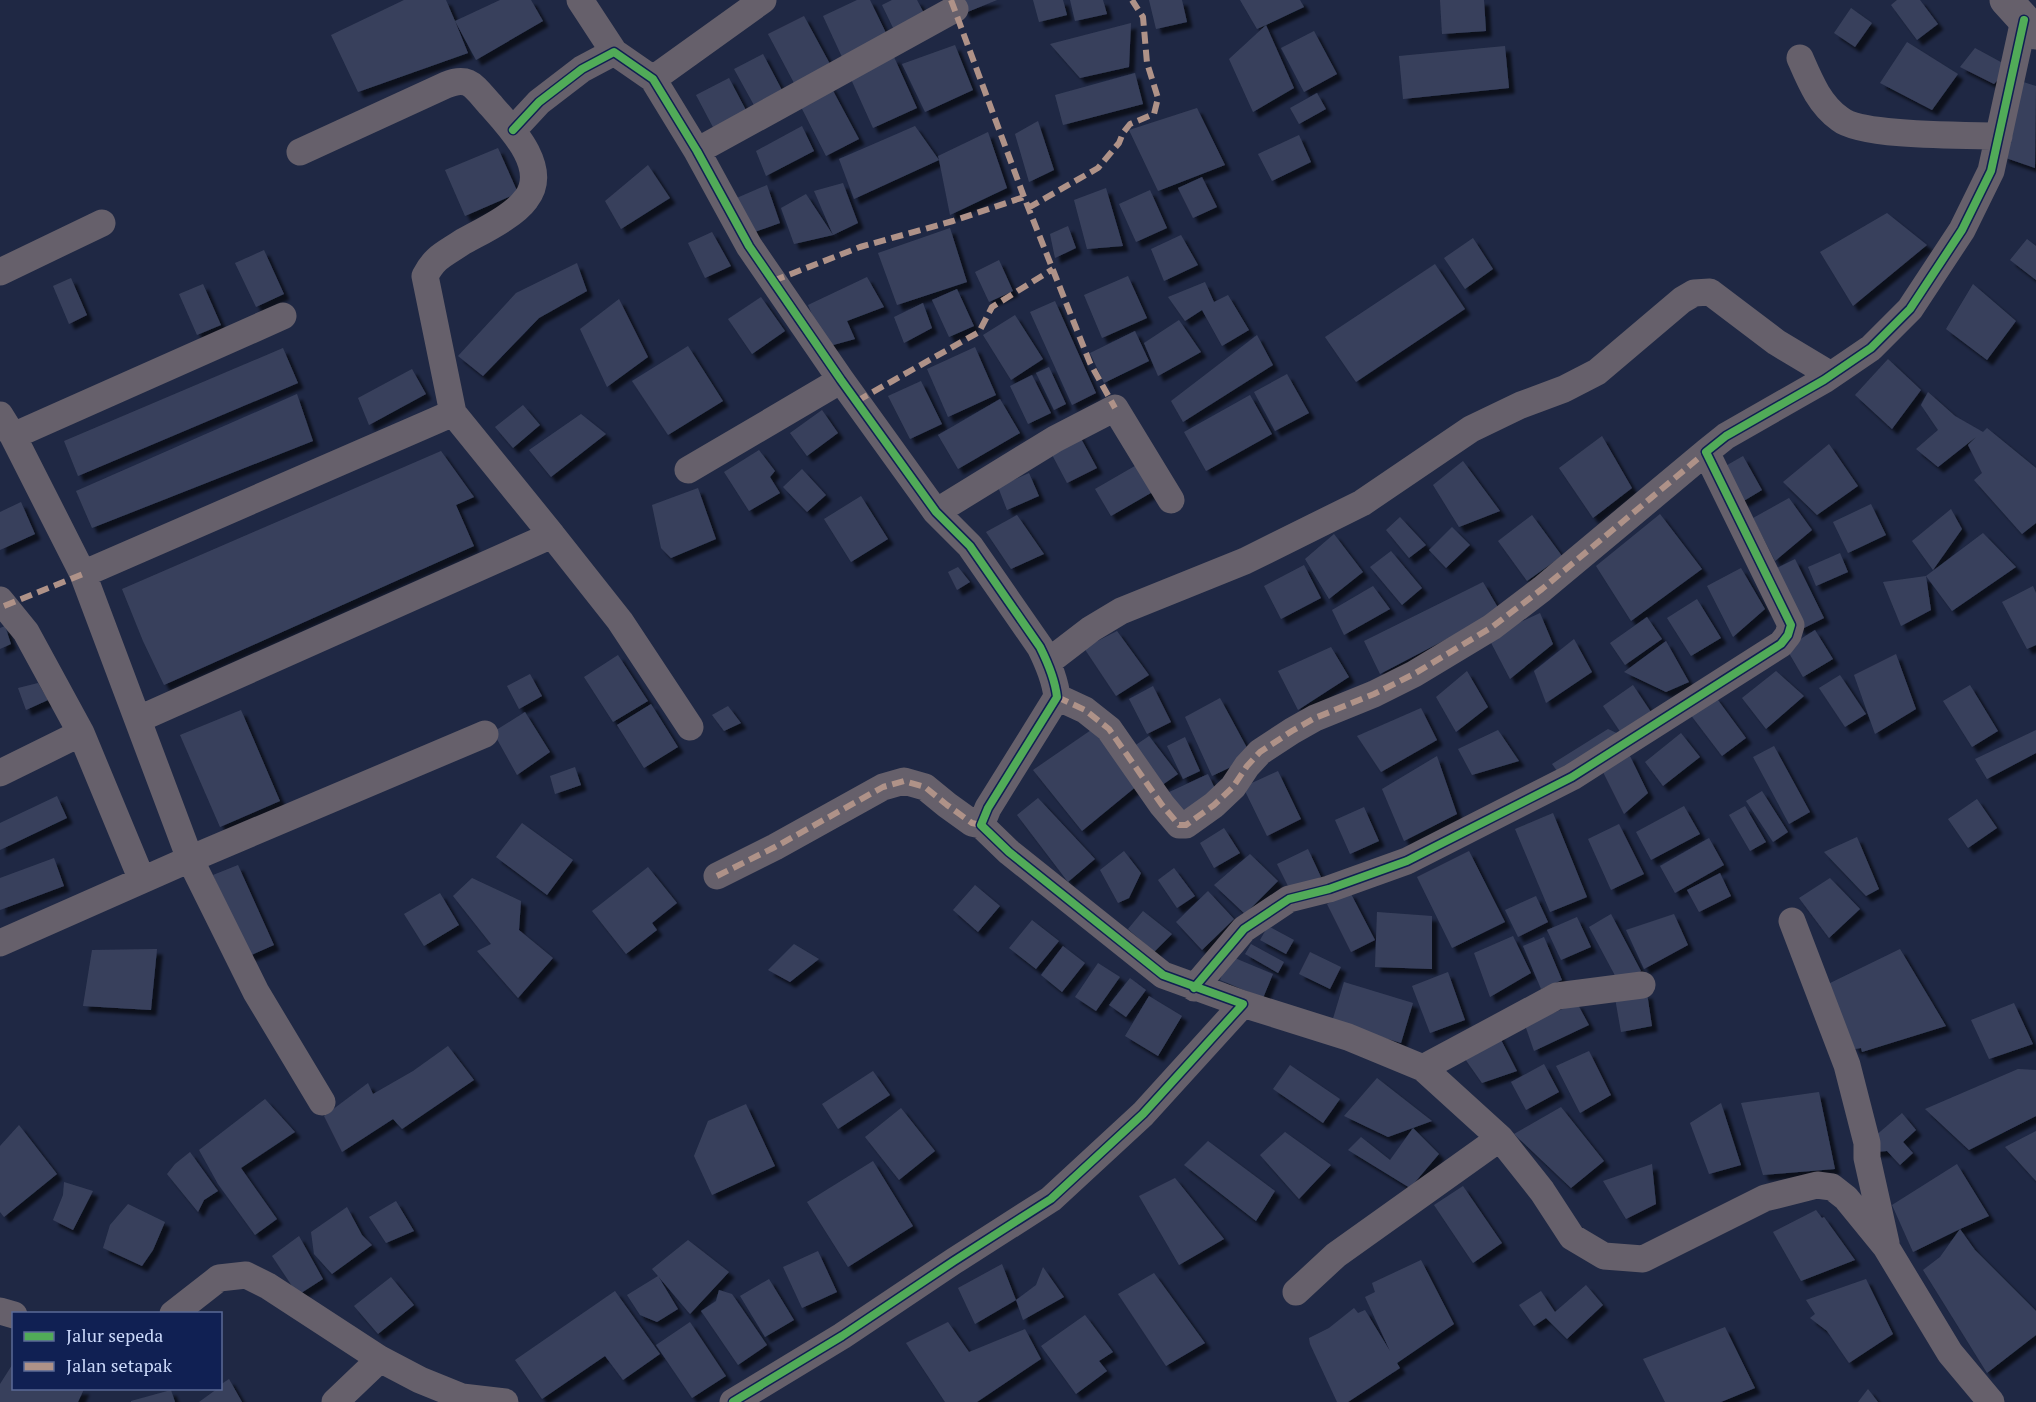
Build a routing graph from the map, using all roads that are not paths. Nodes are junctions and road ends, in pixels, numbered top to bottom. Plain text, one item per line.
1 (580, 0) edge
2 (763, 0) edge
3 (955, 9) dead end
4 (2020, 12) edge
5 (614, 52) junction
6 (1800, 58) dead end
7 (653, 79) junction
8 (513, 130) junction
9 (697, 151) junction
10 (300, 152) dead end
11 (1995, 153) junction
12 (102, 223) dead end
13 (0, 272) edge
14 (283, 316) dead end
15 (1831, 375) junction
16 (841, 380) junction
17 (453, 413) junction
18 (7, 425) edge
19 (1706, 452) junction
20 (688, 470) dead end
21 (1171, 500) dead end
22 (936, 512) junction
23 (552, 534) junction
24 (83, 574) junction
25 (1, 605) edge
26 (1048, 662) junction
27 (1057, 697) junction
28 (139, 719) junction
29 (690, 728) dead end
30 (81, 733) junction
31 (485, 734) dead end
32 (0, 773) edge
33 (981, 825) junction
34 (190, 859) junction
35 (717, 876) dead end
36 (142, 880) junction
37 (1792, 921) dead end
38 (0, 943) edge
39 (1642, 985) dead end
40 (1194, 988) junction
41 (1243, 1004) junction
42 (1423, 1068) junction
43 (322, 1102) dead end
44 (1500, 1138) junction
45 (1886, 1247) junction
46 (1296, 1292) dead end
47 (176, 1312) edge
48 (380, 1359) junction
49 (335, 1402) edge
50 (505, 1402) edge
51 (733, 1402) edge
52 (1991, 1402) edge

1 - 5 street
2 - 7 street
3 - 9 street
4 - 11 street
5 - 7 street
5 - 8 street
6 - 11 street
7 - 9 street
8 - 10 street
8 - 17 street
9 - 16 street
11 - 15 street
12 - 13 street
14 - 18 street
15 - 19 street
15 - 26 street
16 - 20 street
16 - 22 street
17 - 23 street
17 - 24 street
18 - 24 street
19 - 27 street
19 - 40 street
21 - 22 street
22 - 26 street
23 - 28 street
23 - 29 street
24 - 28 street
25 - 30 street
26 - 27 street
27 - 33 street
28 - 34 street
30 - 32 street
30 - 36 street
31 - 34 street
33 - 35 street
33 - 40 street
34 - 36 street
34 - 43 street
36 - 38 street
37 - 45 street
39 - 42 street
40 - 41 street
41 - 42 street
41 - 51 street
42 - 44 street
44 - 45 street
44 - 46 street
45 - 52 street
47 - 48 street
48 - 49 street
48 - 50 street

